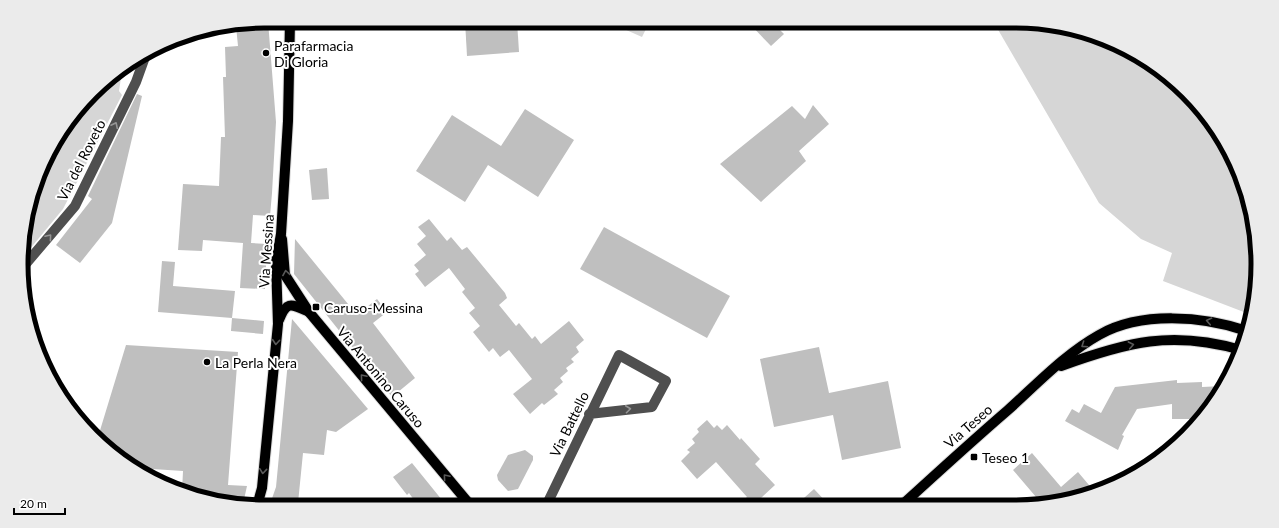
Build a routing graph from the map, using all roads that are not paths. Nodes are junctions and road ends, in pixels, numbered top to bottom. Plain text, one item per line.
1 (290, 28) edge
2 (143, 62) edge
3 (281, 234) junction
4 (28, 261) edge
5 (308, 312) junction
6 (278, 324) junction
7 (1241, 330) edge
8 (1235, 348) edge
9 (1054, 369) junction
10 (589, 414) junction
11 (259, 500) edge
12 (466, 500) edge
13 (549, 500) edge
14 (908, 500) edge

1 - 3 main road, Via Messina
4 -> 2 street, Via del Roveto
5 -> 3 main road, Via Antonino Caruso
3 - 6 main road, Via Messina
5 - 6 main road
12 -> 5 main road, Via Antonino Caruso
6 -> 11 main road, Via Messina
7 -> 9 main road, Via Teseo
9 -> 8 main road
9 - 14 main road, Via Teseo
10 -> 10 street, Via Battello
10 - 13 street, Via Battello

